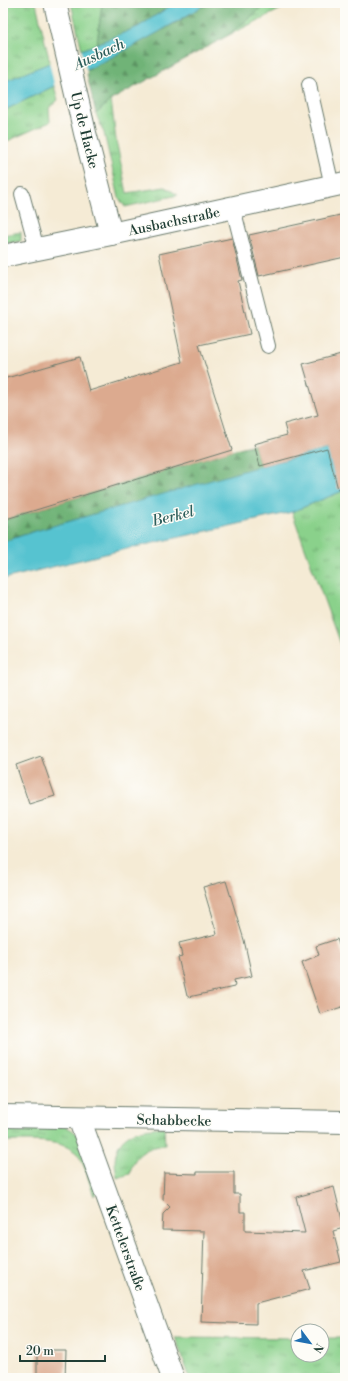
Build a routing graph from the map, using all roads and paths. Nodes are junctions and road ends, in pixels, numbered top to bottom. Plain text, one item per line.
1 (55, 3) edge
2 (309, 85) dead end
3 (339, 185) edge
4 (22, 194) dead end
5 (233, 208) junction
6 (111, 234) junction
7 (37, 249) junction
8 (3, 256) edge
9 (268, 346) dead end
10 (3, 1116) edge
11 (79, 1118) junction
12 (345, 1122) edge
13 (173, 1378) edge

1 - 6 street, Up de Hacke
2 - 3 lane
3 - 5 street, Ausbachstraße
4 - 7 lane
5 - 6 street, Ausbachstraße
5 - 9 lane
6 - 7 street, Ausbachstraße
7 - 8 street, Ausbachstraße
10 - 11 street, Schabbecke
11 - 12 street, Schabbecke
11 - 13 street, Kettelerstraße

